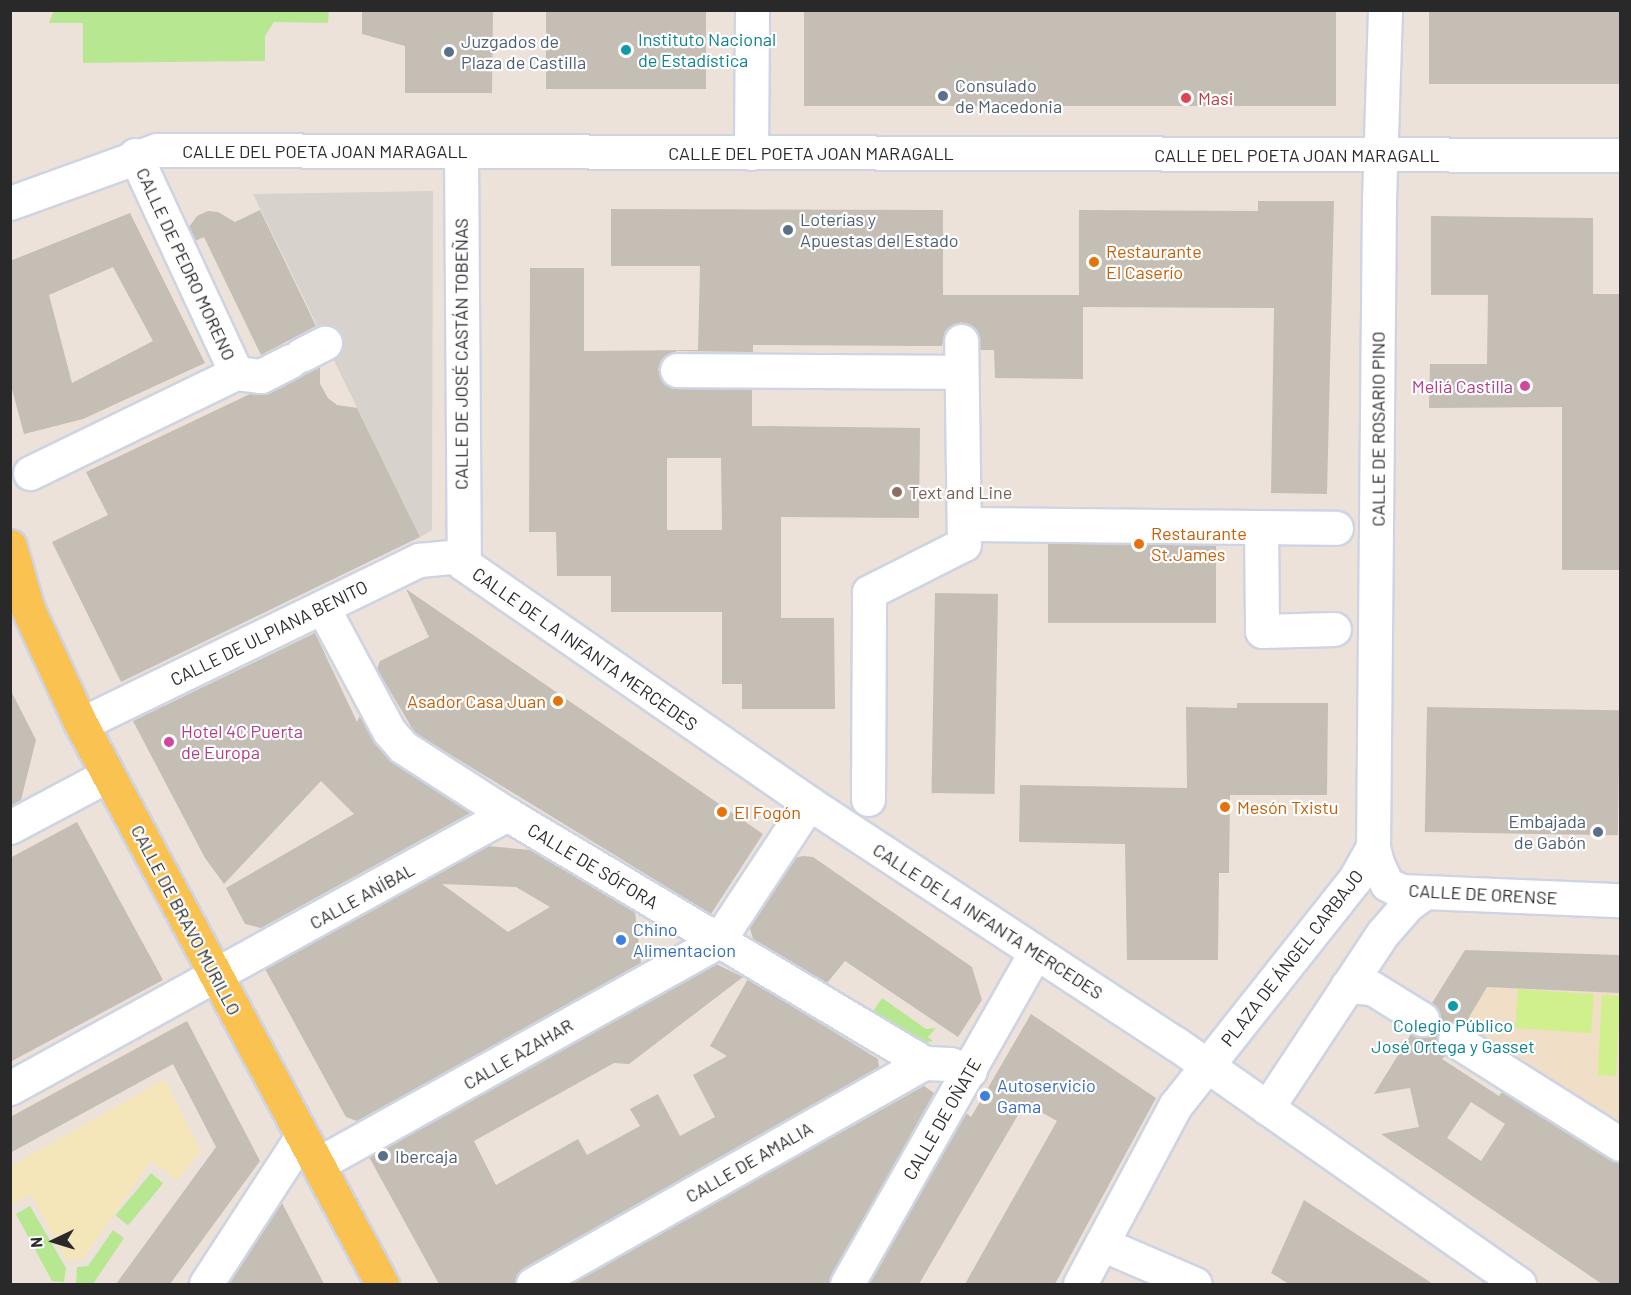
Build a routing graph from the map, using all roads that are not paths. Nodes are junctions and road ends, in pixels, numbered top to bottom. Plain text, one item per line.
1 (752, 10) edge
2 (1385, 10) edge
3 (461, 152) junction
4 (751, 153) junction
5 (135, 155) junction
6 (1381, 155) junction
7 (1620, 155) edge
8 (10, 203) edge
9 (306, 353) dead end
10 (677, 369) dead end
11 (236, 373) junction
12 (30, 473) dead end
13 (965, 524) junction
14 (1261, 527) junction
15 (1336, 528) dead end
16 (10, 546) edge
17 (461, 556) junction
18 (323, 608) junction
19 (19, 612) edge
20 (1334, 629) dead end
21 (81, 724) junction
22 (108, 775) junction
23 (868, 799) dead end
24 (809, 804) junction
25 (507, 814) junction
26 (10, 827) edge
27 (1373, 847) junction
28 (1423, 894) junction
29 (1620, 900) edge
30 (718, 941) junction
31 (1035, 953) junction
32 (215, 975) junction
33 (1347, 986) junction
34 (1422, 1019) dead end
35 (1455, 1040) dead end
36 (924, 1063) junction
37 (1209, 1066) junction
38 (970, 1071) junction
39 (10, 1088) edge
40 (1267, 1108) junction
41 (302, 1136) junction
42 (1620, 1144) edge
43 (318, 1164) junction
44 (1102, 1244) junction
45 (206, 1284) edge
46 (382, 1284) edge
47 (533, 1284) edge
48 (847, 1284) edge
49 (1080, 1284) edge
50 (1195, 1284) edge
51 (1519, 1284) edge

1 - 4 street
2 - 6 street, CALLE DE ROSARIO PINO
3 - 4 street, CALLE DEL POETA JOAN MARAGALL
3 - 5 street, CALLE DEL POETA JOAN MARAGALL
3 - 17 street, CALLE DE JOSÉ CASTÁN TOBEÑAS
4 - 6 street, CALLE DEL POETA JOAN MARAGALL
5 - 8 street, CALLE DEL POETA JOAN MARAGALL
5 - 11 street, CALLE DE PEDRO MORENO
6 - 7 street, CALLE DEL POETA JOAN MARAGALL
6 - 27 street, CALLE DE ROSARIO PINO
9 - 11 street, CALLE DE PEDRO MORENO
10 - 13 street
11 - 12 street, CALLE DE PEDRO MORENO
13 - 14 street
13 - 23 street
14 - 15 street
14 - 20 street
16 - 19 main road, CALLE DE BRAVO MURILLO
17 - 18 street, CALLE DE ULPIANA BENITO
17 - 24 street, CALLE DE LA INFANTA MERCEDES
18 - 21 street, CALLE DE ULPIANA BENITO
18 - 25 street, CALLE DE SÓFORA
19 - 21 main road, CALLE DE BRAVO MURILLO
21 - 22 main road, CALLE DE BRAVO MURILLO
22 - 26 street
22 - 32 main road, CALLE DE BRAVO MURILLO
24 - 30 street
24 - 31 street, CALLE DE LA INFANTA MERCEDES
25 - 30 street, CALLE DE SÓFORA
25 - 32 street, CALLE ANÍBAL
27 - 28 street, CALLE DE ORENSE
27 - 37 street, PLAZA DE ÁNGEL CARBAJO
28 - 29 street, CALLE DE ORENSE
28 - 33 street
30 - 36 street, CALLE DE SÓFORA
30 - 43 street, CALLE AZAHAR
31 - 37 street, CALLE DE LA INFANTA MERCEDES
31 - 38 street, CALLE DE OÑATE
32 - 39 street, CALLE ANÍBAL
32 - 41 main road, CALLE DE BRAVO MURILLO
33 - 34 street
33 - 40 street
35 - 42 street
36 - 38 street
36 - 47 street, CALLE DE AMALIA
37 - 40 street, CALLE DE LA INFANTA MERCEDES
37 - 44 street, PLAZA DE ÁNGEL CARBAJO
38 - 48 street, CALLE DE OÑATE
40 - 51 street, CALLE DE LA INFANTA MERCEDES
41 - 43 main road, CALLE DE BRAVO MURILLO
41 - 45 street
43 - 46 main road, CALLE DE BRAVO MURILLO
44 - 49 street, PLAZA DE ÁNGEL CARBAJO
44 - 50 street

